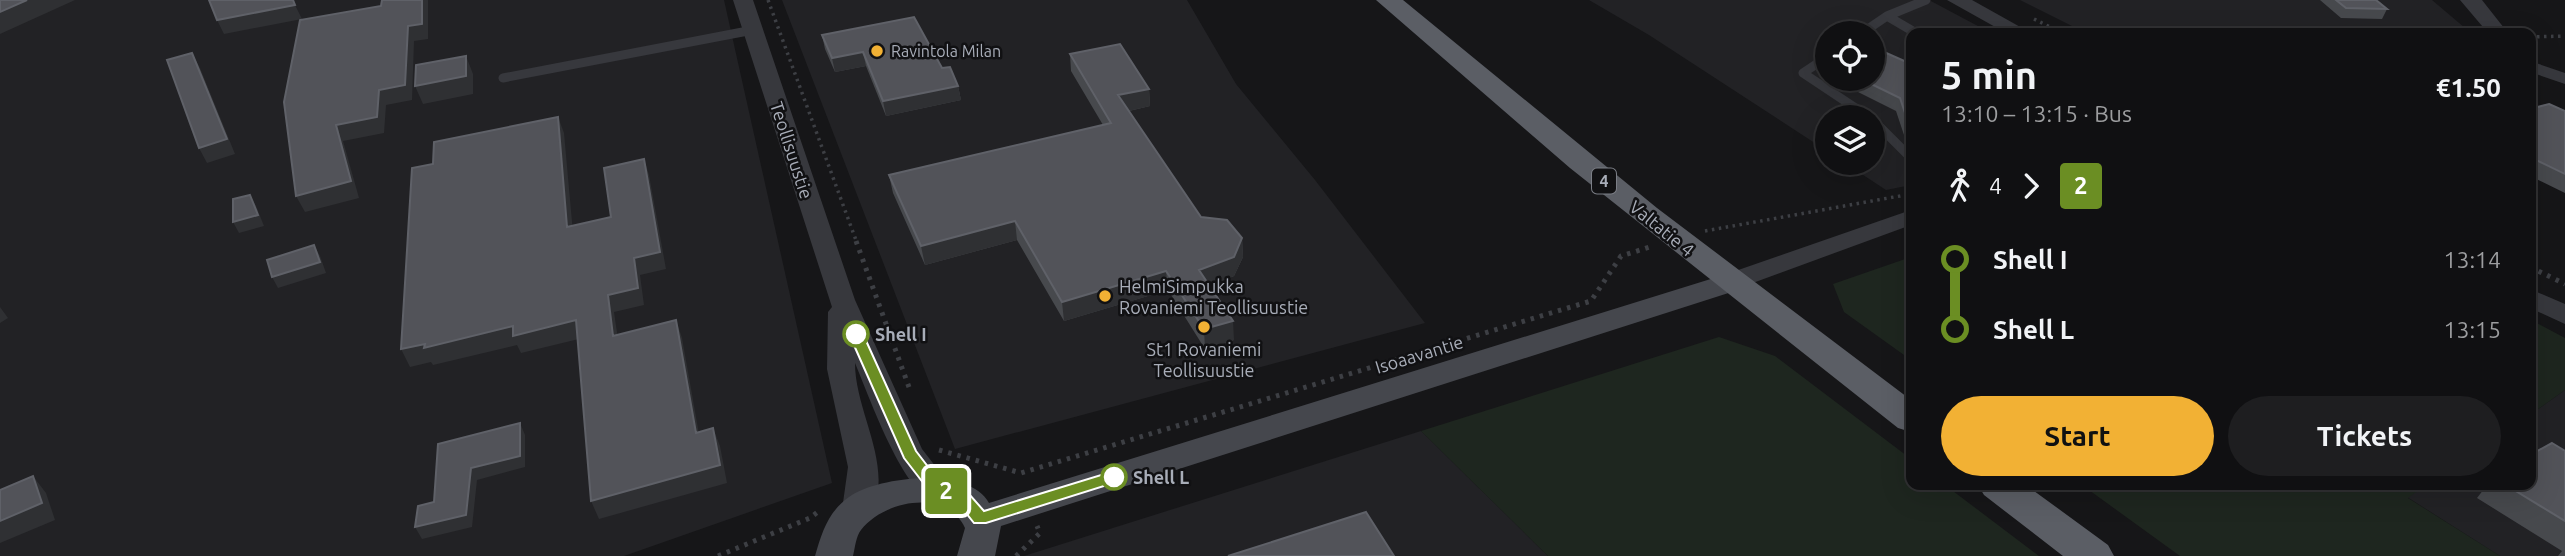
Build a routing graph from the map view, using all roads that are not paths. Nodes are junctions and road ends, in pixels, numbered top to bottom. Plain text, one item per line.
1 (743, 0) edge
2 (1388, 0) edge
3 (1926, 0) edge
4 (1957, 0) edge
5 (2470, 0) edge
6 (1887, 16) junction
7 (1880, 21) edge
8 (1907, 28) edge
9 (2011, 28) edge
10 (2494, 28) edge
11 (753, 30) junction
12 (1815, 65) edge
13 (2536, 68) edge
14 (503, 78) dead end
15 (2565, 79) edge
16 (1815, 81) edge
17 (1830, 91) edge
18 (1851, 105) edge
19 (1885, 134) edge
20 (1906, 154) edge
21 (1906, 219) edge
22 (1730, 282) junction
23 (842, 300) junction
24 (2536, 300) edge
25 (2565, 315) edge
26 (1906, 415) edge
27 (937, 489) junction
28 (2005, 490) edge
29 (843, 507) junction
30 (980, 519) junction
31 (834, 556) edge
32 (976, 556) edge
33 (2093, 556) edge

1 - 11 street, Teollisuustie
2 - 22 highway, Valtatie 4 / 4
3 - 6 lane
4 - 9 street
5 - 10 street
6 - 7 lane
6 - 8 lane
11 - 14 lane
11 - 23 street, Teollisuustie
12 - 16 lane
13 - 15 street
17 - 18 lane
19 - 20 lane
21 - 22 street, Isoaavantie
22 - 26 highway, Valtatie 4 / 4
22 - 30 main road, Isoaavantie
23 - 27 street, Teollisuustie
23 - 29 street, Teollisuustie
24 - 25 street
27 - 29 main road
27 - 30 main road
28 - 33 highway
29 - 31 main road
30 - 32 main road

